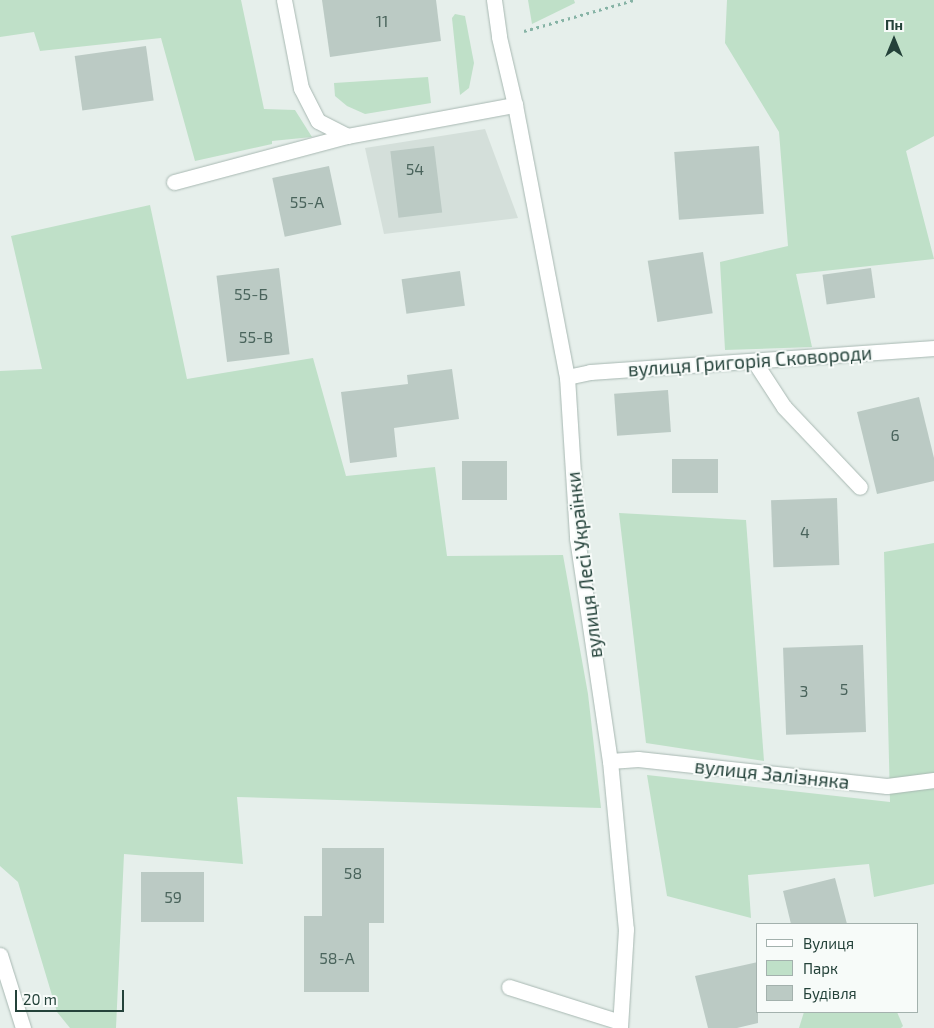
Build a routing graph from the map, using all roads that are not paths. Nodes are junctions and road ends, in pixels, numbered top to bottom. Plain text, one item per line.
1 (284, 0) edge
2 (494, 0) edge
3 (515, 105) junction
4 (347, 136) junction
5 (174, 182) dead end
6 (934, 348) edge
7 (754, 361) junction
8 (567, 377) junction
9 (860, 487) dead end
10 (610, 761) junction
11 (934, 780) edge
12 (0, 955) edge
13 (509, 987) dead end
14 (620, 1025) edge
15 (23, 1028) edge

1 - 4 main road
2 - 3 main road, вулиця Лесі Українки
3 - 4 main road
3 - 8 main road, вулиця Лесі Українки
4 - 5 main road
6 - 7 main road, вулиця Григорія Сковороди
7 - 8 main road, вулиця Григорія Сковороди
7 - 9 main road
8 - 10 main road, вулиця Лесі Українки
10 - 11 main road, вулиця Залізняка
10 - 14 main road, вулиця Лесі Українки
12 - 15 main road
13 - 14 main road

